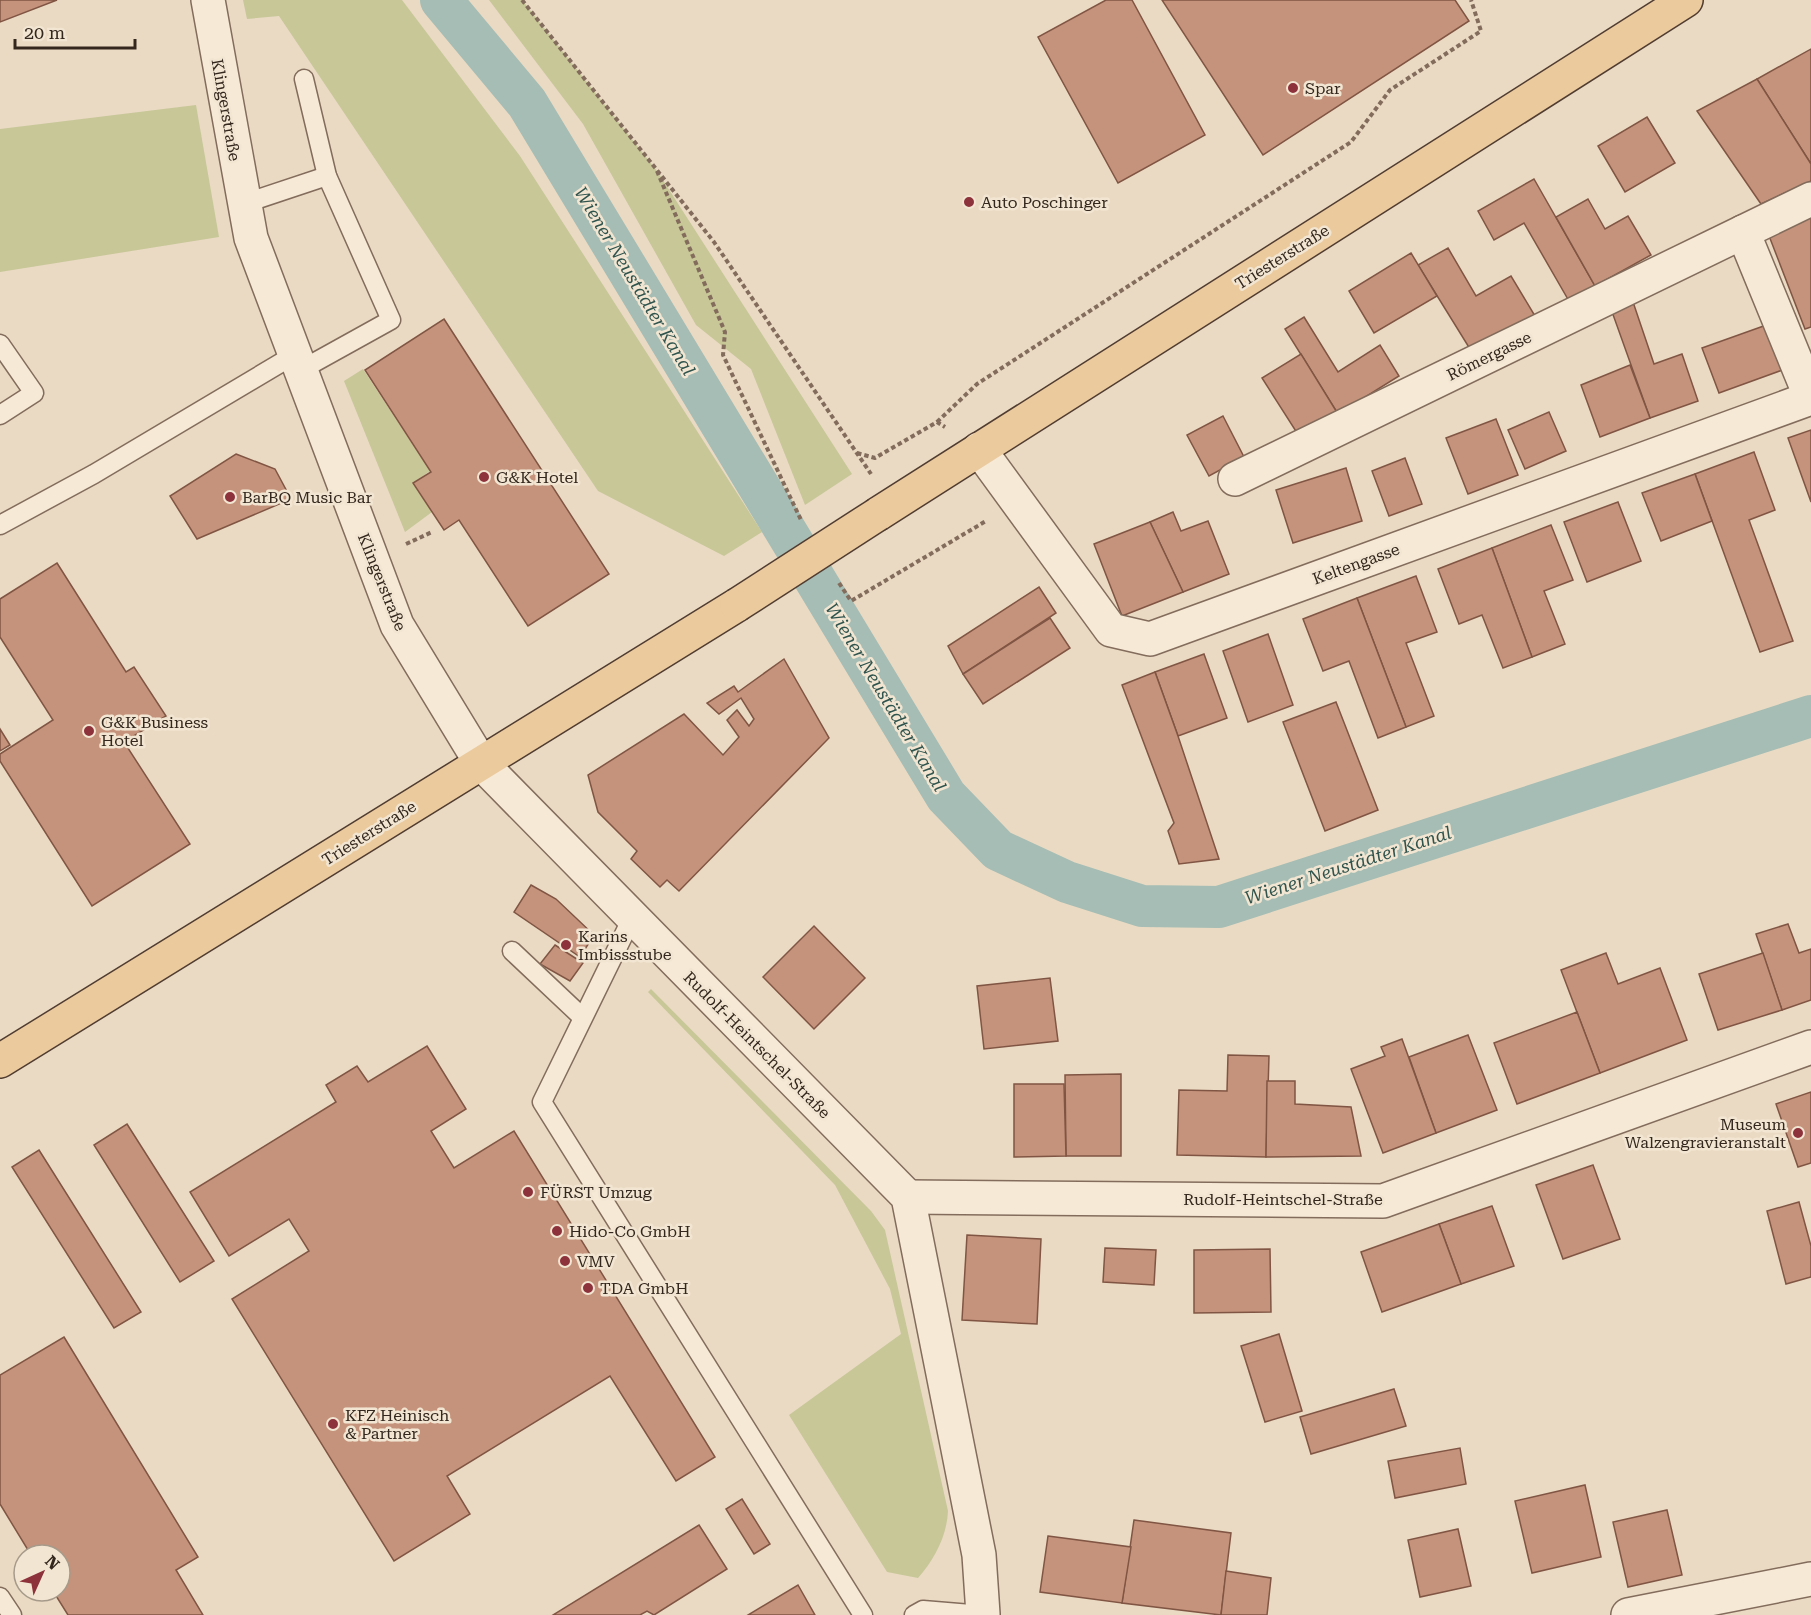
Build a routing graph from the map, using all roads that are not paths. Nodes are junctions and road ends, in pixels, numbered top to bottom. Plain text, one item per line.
1 (208, 0) edge
2 (1686, 0) edge
3 (304, 79) dead end
4 (327, 176) junction
5 (1811, 199) edge
6 (243, 204) junction
7 (1743, 232) junction
8 (0, 344) edge
9 (297, 363) junction
10 (1811, 398) edge
11 (0, 415) edge
12 (979, 449) junction
13 (1235, 479) dead end
14 (0, 525) edge
15 (481, 763) junction
16 (632, 918) junction
17 (512, 951) dead end
18 (582, 1017) junction
19 (1811, 1047) edge
20 (0, 1061) edge
21 (908, 1197) junction
22 (1811, 1579) edge
23 (0, 1598) edge
24 (12, 1615) edge
25 (863, 1615) edge
26 (914, 1615) edge
27 (984, 1615) edge
28 (1628, 1615) edge

1 - 6 street, Klingerstraße
2 - 12 main road, Triesterstraße
3 - 4 lane
4 - 6 lane
4 - 9 lane
5 - 7 street, Römergasse
6 - 9 street, Klingerstraße
7 - 10 street
7 - 13 street, Römergasse
8 - 11 lane
9 - 14 lane
9 - 15 street, Klingerstraße
10 - 12 street, Keltengasse
12 - 15 main road, Triesterstraße, bridge
15 - 16 street, Rudolf-Heintschel-Straße
15 - 20 main road, Triesterstraße
16 - 18 lane
16 - 21 street, Rudolf-Heintschel-Straße
17 - 18 lane
18 - 25 lane
19 - 21 street, Rudolf-Heintschel-Straße
21 - 27 street
22 - 28 street
23 - 24 lane
26 - 27 lane

